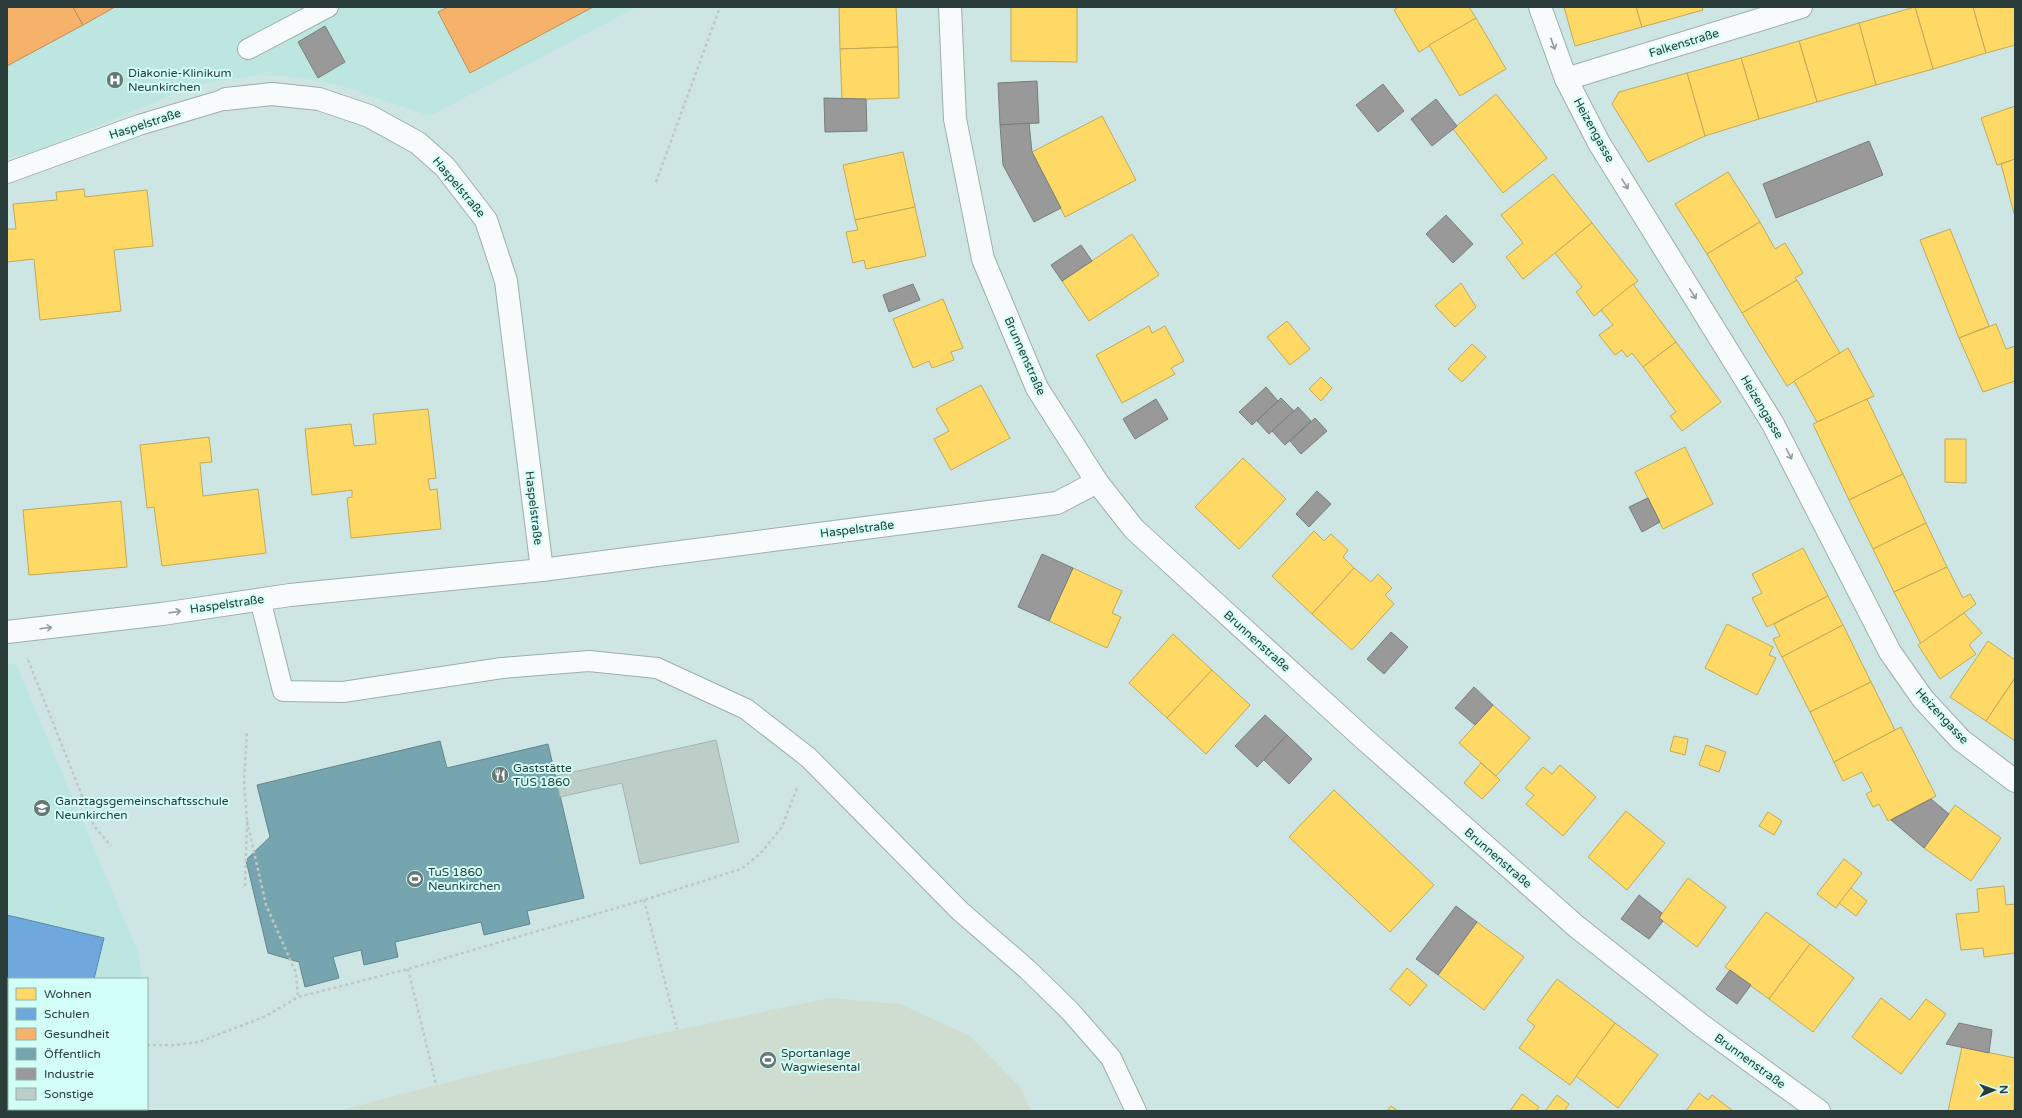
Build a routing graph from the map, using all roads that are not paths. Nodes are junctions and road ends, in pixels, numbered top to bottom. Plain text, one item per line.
1 (328, 7) edge
2 (950, 7) edge
3 (1540, 7) edge
4 (1801, 7) edge
5 (248, 49) dead end
6 (1566, 79) junction
7 (226, 99) joint
8 (7, 173) edge
9 (1097, 482) junction
10 (542, 570) junction
11 (260, 599) junction
12 (12, 631) edge
13 (2015, 781) edge
14 (1136, 1111) edge
15 (1819, 1111) edge

1 - 5 lane
2 - 9 street, Brunnenstraße
3 -> 6 street, Heizengasse
4 - 6 street, Falkenstraße
6 -> 13 street, Heizengasse
7 - 8 lane, Haspelstraße
7 - 10 street, Haspelstraße
9 - 10 street, Haspelstraße
9 - 15 street, Brunnenstraße
10 - 11 street, Haspelstraße
12 -> 11 street, Haspelstraße
11 - 14 lane

